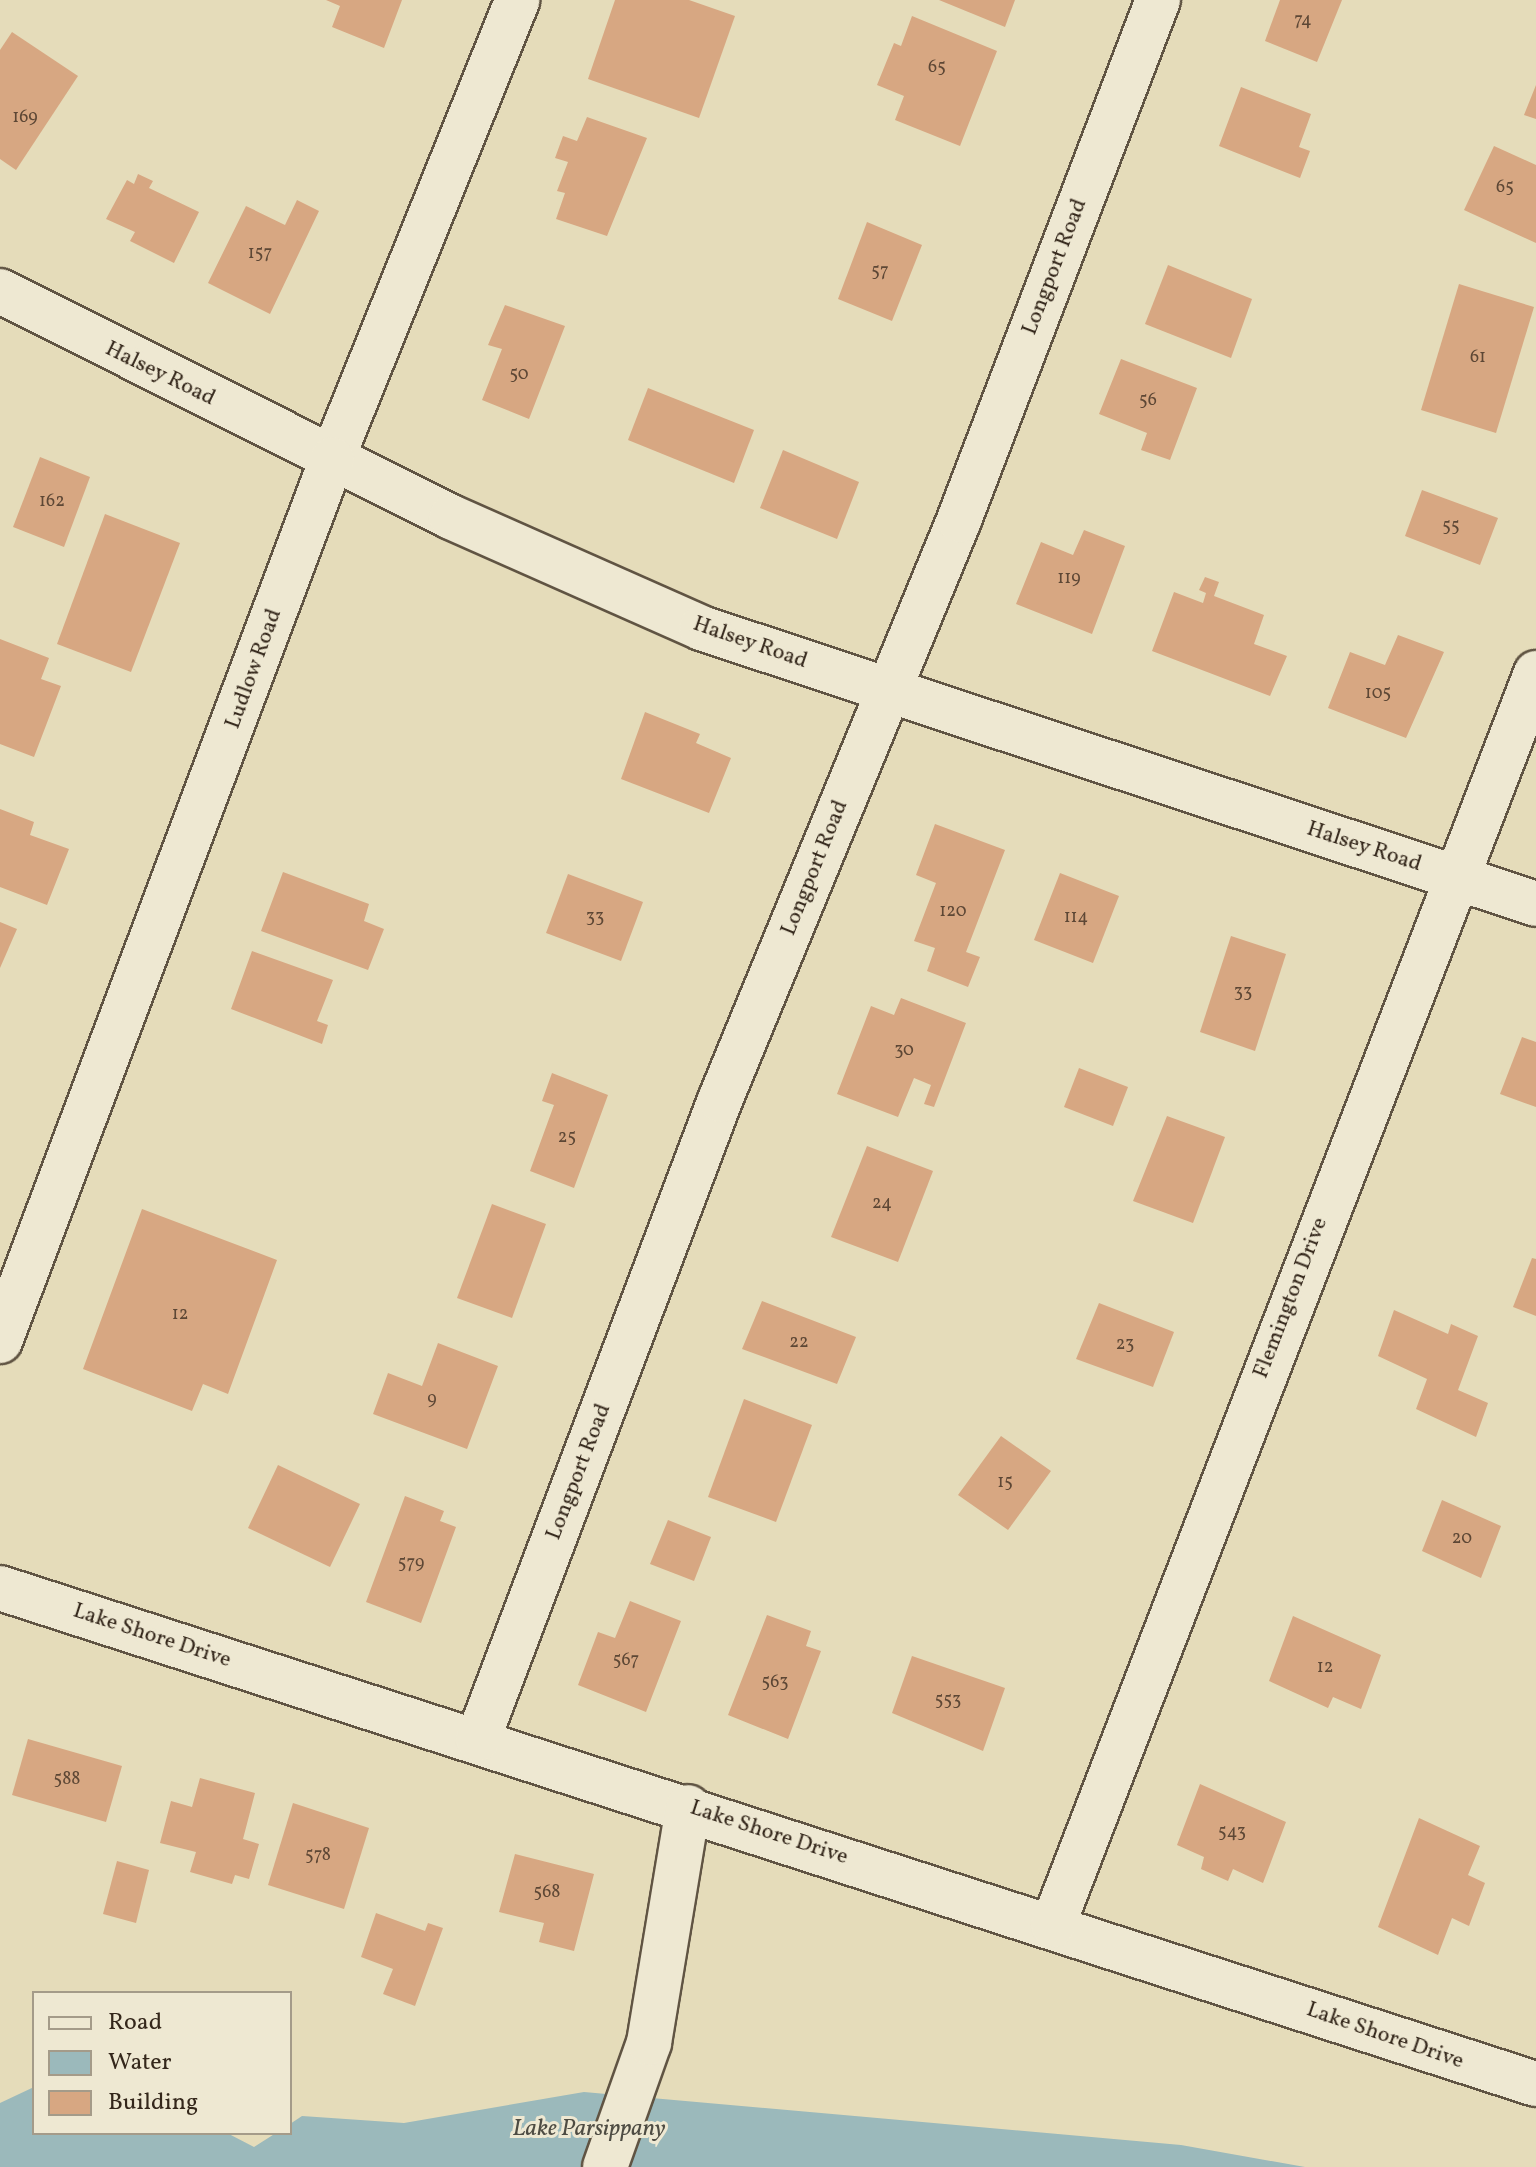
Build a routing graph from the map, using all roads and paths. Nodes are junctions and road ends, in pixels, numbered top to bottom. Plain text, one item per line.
1 (517, 0) edge
2 (1158, 0) edge
3 (0, 291) edge
4 (332, 459) junction
5 (1536, 673) edge
6 (888, 690) junction
7 (1455, 877) junction
8 (1536, 904) edge
9 (0, 1341) edge
10 (0, 1588) edge
11 (478, 1739) junction
12 (688, 1807) junction
13 (1053, 1925) junction
14 (1536, 2084) edge
15 (605, 2167) edge

1 - 4 street, Ludlow Road
2 - 6 street, Longport Road
3 - 4 street, Halsey Road
4 - 6 street, Halsey Road
4 - 9 street, Ludlow Road
5 - 7 street, Flemington Drive
6 - 7 street, Halsey Road
6 - 11 street, Longport Road
7 - 8 street, Halsey Road
7 - 13 street, Flemington Drive
10 - 11 street, Lake Shore Drive
11 - 12 street, Lake Shore Drive
12 - 13 street, Lake Shore Drive
12 - 15 street
13 - 14 street, Lake Shore Drive

